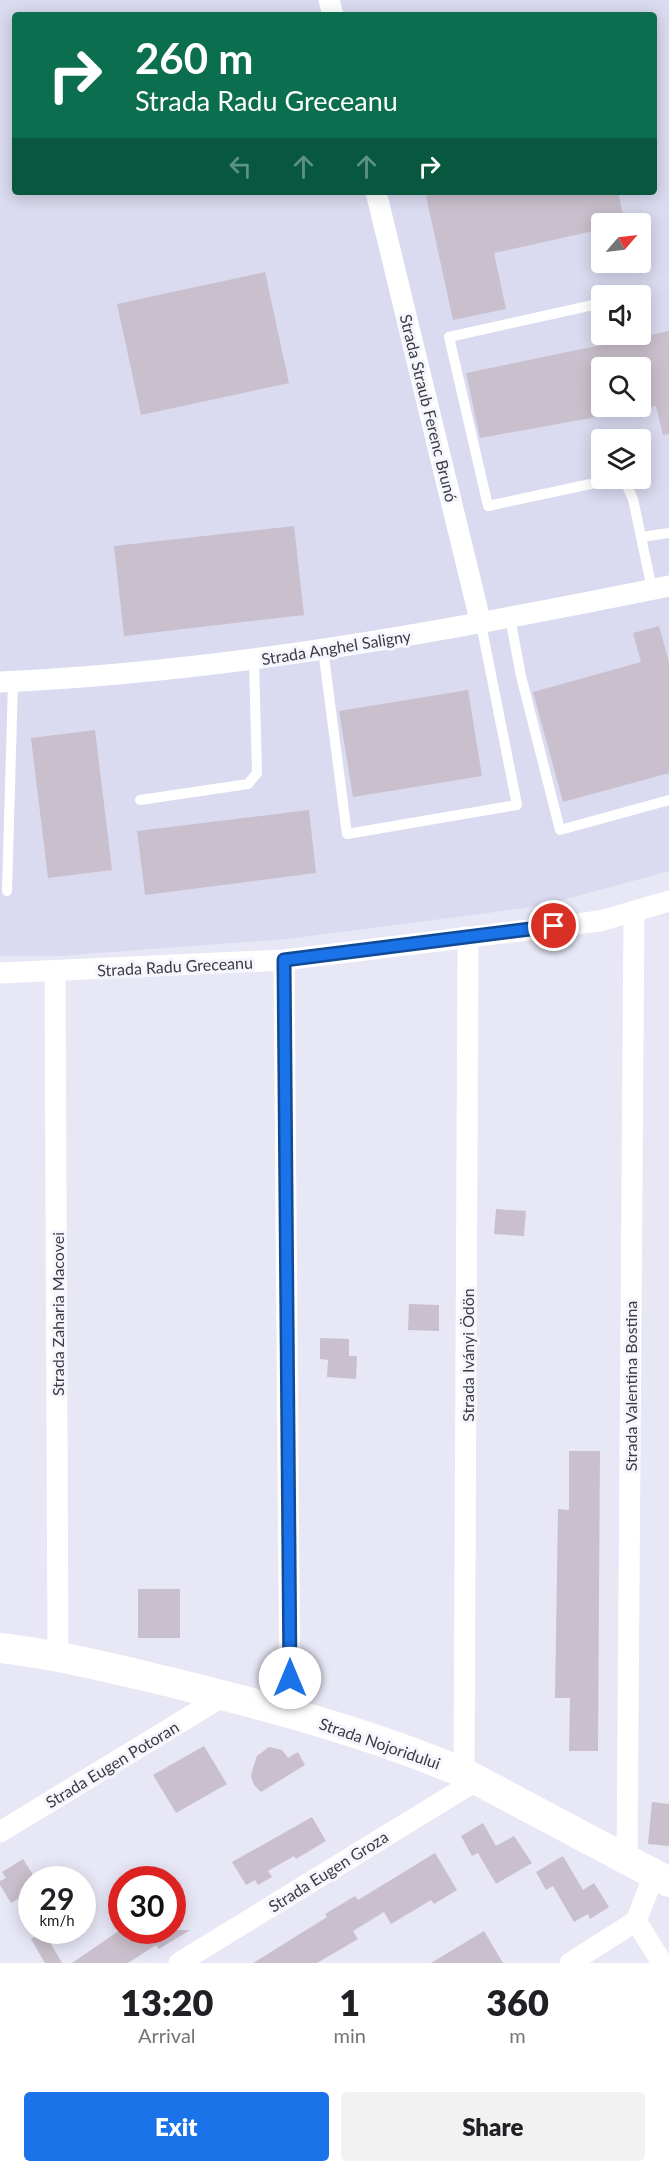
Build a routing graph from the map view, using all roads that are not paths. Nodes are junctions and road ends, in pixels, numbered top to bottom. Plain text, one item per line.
1 (377, 195) edge
2 (591, 305) edge
3 (669, 533) edge
4 (642, 537) junction
5 (660, 588) edge
6 (510, 618) junction
7 (481, 624) junction
8 (324, 649) junction
9 (254, 660) junction
10 (6, 682) edge
11 (140, 800) dead end
12 (669, 800) edge
13 (7, 891) dead end
14 (669, 901) edge
15 (634, 911) junction
16 (464, 937) junction
17 (284, 960) junction
18 (55, 972) junction
19 (0, 973) edge
20 (0, 1648) edge
21 (58, 1655) junction
22 (225, 1695) junction
23 (290, 1712) junction
24 (470, 1777) junction
25 (0, 1832) edge
26 (627, 1862) junction
27 (662, 1878) edge
28 (636, 1921) junction
29 (179, 1963) edge
30 (570, 1963) edge
31 (662, 1963) edge

1 - 7 street, Strada Straub Ferenc Brunó
2 - 4 lane
3 - 4 lane
4 - 5 lane
5 - 6 street, Strada Anghel Saligny
6 - 7 street, Strada Anghel Saligny
6 - 12 lane
7 - 8 street, Strada Anghel Saligny
7 - 8 lane
8 - 9 street, Strada Anghel Saligny
9 - 10 street, Strada Anghel Saligny
9 - 11 lane
10 - 13 lane
14 - 15 street, Strada Radu Greceanu
15 - 16 street, Strada Radu Greceanu
15 - 26 street, Strada Valentina Bostina
16 - 17 street, Strada Radu Greceanu
16 - 24 street, Strada Iványi Ödön
17 - 18 street, Strada Radu Greceanu
17 - 23 street
18 - 19 street, Strada Radu Greceanu
18 - 21 street, Strada Zaharia Macovei
20 - 21 main road, Strada Nojoridului
21 - 22 main road, Strada Nojoridului
22 - 23 main road, Strada Nojoridului
22 - 25 street, Strada Eugen Potoran
23 - 24 main road, Strada Nojoridului
24 - 26 main road, Strada Nojoridului
24 - 29 street, Strada Eugen Groza
26 - 27 main road, Strada Nojoridului
27 - 28 street
28 - 30 street
28 - 31 street

